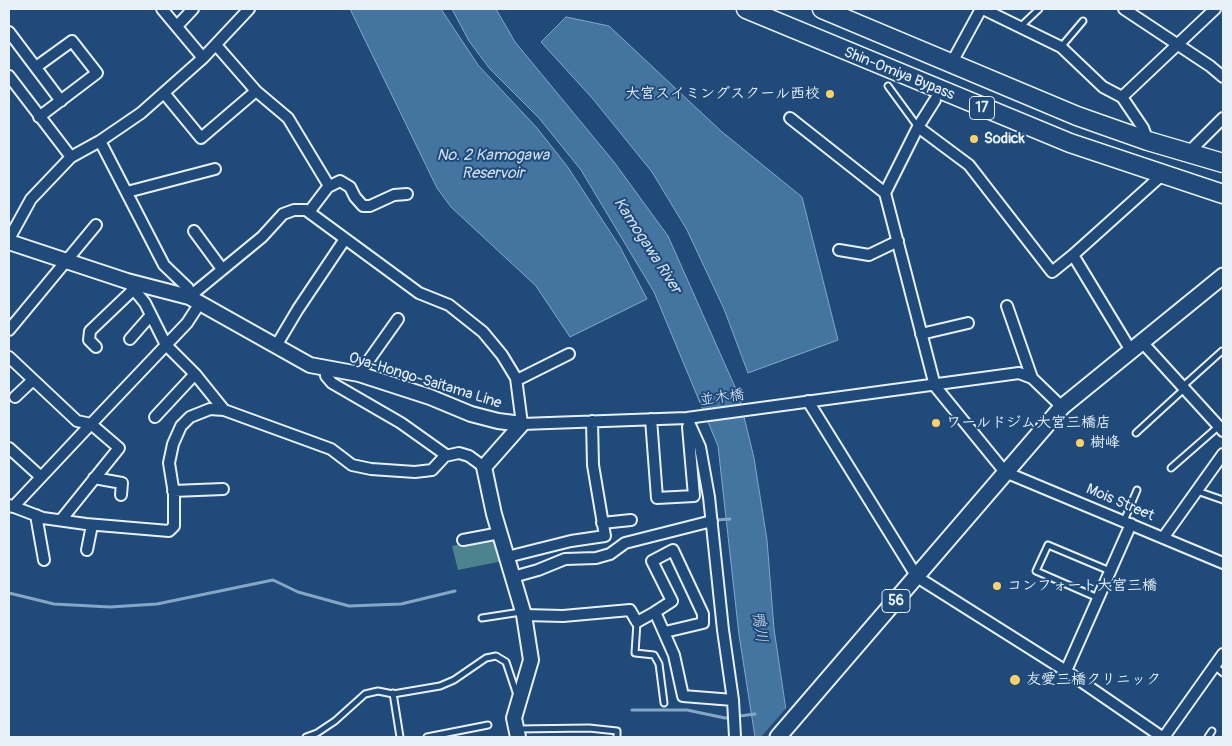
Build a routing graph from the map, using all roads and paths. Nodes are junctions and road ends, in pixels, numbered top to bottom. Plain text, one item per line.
1 (162, 9) edge
2 (193, 9) edge
3 (249, 9) edge
4 (746, 9) edge
5 (822, 9) edge
6 (982, 9) edge
7 (1039, 9) edge
8 (1124, 9) edge
9 (1215, 9) edge
10 (1083, 21) dead end
11 (178, 26) junction
12 (1019, 28) junction
13 (9, 32) edge
14 (216, 44) junction
15 (1178, 44) junction
16 (1061, 47) junction
17 (203, 58) junction
18 (951, 64) junction
19 (36, 67) junction
20 (9, 76) edge
21 (1223, 77) edge
22 (888, 86) dead end
23 (256, 90) junction
24 (164, 93) junction
25 (1122, 97) junction
26 (935, 100) dead end
27 (61, 101) junction
28 (39, 117) junction
29 (790, 118) dead end
30 (1223, 118) edge
31 (918, 127) junction
32 (100, 141) junction
33 (1148, 141) junction
34 (1188, 153) junction
35 (71, 157) junction
36 (1223, 163) edge
37 (215, 169) dead end
38 (1162, 175) junction
39 (330, 186) junction
40 (127, 192) junction
41 (885, 193) junction
42 (407, 194) dead end
43 (1223, 194) edge
44 (309, 212) junction
45 (96, 225) dead end
46 (194, 230) dead end
47 (345, 239) junction
48 (9, 240) edge
49 (898, 241) junction
50 (839, 250) dead end
51 (1073, 255) junction
52 (64, 261) junction
53 (222, 269) junction
54 (1223, 276) edge
55 (130, 285) junction
56 (195, 300) junction
57 (1007, 306) dead end
58 (151, 315) junction
59 (398, 319) dead end
60 (968, 323) dead end
61 (9, 330) edge
62 (921, 334) junction
63 (130, 339) dead end
64 (166, 345) junction
65 (1135, 345) junction
66 (276, 346) junction
67 (96, 347) dead end
68 (1222, 351) edge
69 (569, 354) dead end
70 (9, 357) edge
71 (326, 368) junction
72 (195, 374) junction
73 (359, 374) junction
74 (1032, 378) junction
75 (33, 380) junction
76 (517, 380) junction
77 (935, 386) junction
78 (1183, 388) junction
79 (15, 397) dead end
80 (808, 400) junction
81 (1062, 407) junction
82 (224, 410) junction
83 (155, 417) dead end
84 (689, 417) junction
85 (651, 419) junction
86 (592, 421) junction
87 (91, 424) junction
88 (522, 424) junction
89 (1221, 429) edge
90 (1136, 433) dead end
91 (9, 448) edge
92 (1223, 454) edge
93 (446, 456) junction
94 (1220, 466) edge
95 (484, 467) junction
96 (1171, 468) dead end
97 (1005, 472) junction
98 (41, 477) junction
99 (94, 478) junction
100 (223, 489) dead end
101 (1137, 490) dead end
102 (173, 491) junction
103 (1196, 491) junction
104 (121, 495) dead end
105 (1223, 500) edge
106 (11, 506) edge
107 (36, 515) junction
108 (61, 520) junction
109 (631, 520) dead end
110 (712, 521) junction
111 (1128, 522) junction
112 (602, 523) junction
113 (92, 525) junction
114 (500, 533) junction
115 (665, 533) junction
116 (1163, 538) junction
117 (463, 540) dead end
118 (87, 550) dead end
119 (673, 550) junction
120 (507, 557) junction
121 (44, 560) dead end
122 (1223, 563) edge
123 (1110, 571) junction
124 (513, 577) junction
125 (917, 577) junction
126 (1098, 598) junction
127 (655, 612) junction
128 (523, 613) junction
129 (482, 618) dead end
130 (637, 622) junction
131 (665, 632) junction
132 (1223, 654) edge
133 (1219, 669) edge
134 (1066, 671) junction
135 (393, 693) junction
136 (733, 700) junction
137 (519, 702) junction
138 (664, 703) dead end
139 (488, 726) dead end
140 (1212, 731) dead end
141 (517, 733) edge
142 (782, 733) edge
143 (306, 737) edge
144 (400, 737) edge
145 (427, 737) edge
146 (617, 737) edge
147 (735, 737) edge
148 (1163, 737) edge
149 (1208, 737) edge

1 - 11 street
2 - 11 street
3 - 14 street
4 - 38 highway, Shin-Omiya Bypass / 17
5 - 18 highway, Shin-Omiya Bypass / 17
6 - 12 street
6 - 18 street
7 - 12 lane
8 - 15 street
9 - 15 street
10 - 16 lane
11 - 17 street
12 - 16 street
13 - 19 street
14 - 17 street
14 - 23 street
15 - 21 street
15 - 25 street
16 - 25 street
17 - 24 street
18 - 33 highway, Shin-Omiya Bypass / 17
19 - 27 street
19 - 27 street
20 - 28 street
22 - 31 lane
23 - 24 street
23 - 39 street
24 - 32 street
25 - 33 street
26 - 31 street
27 - 28 street
28 - 35 street
29 - 41 street
30 - 34 street
31 - 41 street
31 - 51 street
32 - 35 street
32 - 40 street
33 - 34 highway, Shin-Omiya Bypass / 17
34 - 36 highway, Shin-Omiya Bypass / 17
35 - 48 street
37 - 40 street
38 - 43 highway, Shin-Omiya Bypass / 17
38 - 51 street
39 - 42 street
39 - 44 street
40 - 56 street
41 - 49 street
44 - 47 street
44 - 53 street
45 - 52 street
46 - 53 street
47 - 66 street
47 - 76 street
48 - 52 main road, Oya-Hongo-Saitama Line
49 - 50 street
49 - 62 street
51 - 65 street
52 - 55 main road, Oya-Hongo-Saitama Line
52 - 61 street
53 - 56 street
54 - 65 main road, 56
55 - 56 main road, Oya-Hongo-Saitama Line
55 - 58 street
55 - 67 street
56 - 64 street
56 - 66 main road, Oya-Hongo-Saitama Line
57 - 74 street
58 - 63 street
58 - 64 street
59 - 73 street
60 - 62 street
62 - 77 street
64 - 72 street
64 - 87 street
65 - 78 street
65 - 81 main road, 56
66 - 71 main road, Oya-Hongo-Saitama Line
68 - 78 lane
69 - 76 street
70 - 75 street
71 - 73 main road, Oya-Hongo-Saitama Line
71 - 93 street
72 - 82 street
72 - 83 street
73 - 88 main road, Oya-Hongo-Saitama Line
74 - 77 street, 並木橋
74 - 81 street
75 - 79 street
75 - 87 street
76 - 88 street
77 - 80 street, 並木橋
77 - 97 street
78 - 89 street
78 - 90 lane
80 - 84 street, 並木橋
80 - 125 street
81 - 97 main road, 56
82 - 93 street
82 - 102 street
84 - 85 street, 並木橋
84 - 85 street
84 - 110 street
85 - 86 street, 並木橋
86 - 88 street, 並木橋
86 - 112 street
87 - 98 street
87 - 99 street
88 - 95 main road
89 - 96 lane
91 - 98 street
92 - 94 street
93 - 95 street
94 - 103 street
95 - 114 main road
97 - 111 street, Mois Street
97 - 125 main road, 56
98 - 106 street
99 - 104 street
99 - 108 street
100 - 102 street
101 - 111 lane
102 - 113 street
103 - 105 lane
103 - 116 street
106 - 107 street
107 - 108 street
107 - 121 street
108 - 113 street
109 - 112 street
110 - 115 street
110 - 136 street
111 - 116 street, Mois Street
111 - 123 street
112 - 120 street
113 - 118 street
114 - 117 street
114 - 120 main road
115 - 119 street
115 - 124 street
116 - 122 street, Mois Street
119 - 127 street
119 - 131 street
120 - 124 main road
123 - 126 street
123 - 126 lane
124 - 128 main road
125 - 134 street
125 - 142 main road, 56
126 - 134 street
127 - 130 street
127 - 131 street
128 - 129 lane
128 - 130 street
128 - 137 main road
130 - 138 lane
131 - 136 street
132 - 133 street
133 - 148 street
134 - 148 street
135 - 137 lane
135 - 143 lane
135 - 144 lane
136 - 147 street
137 - 141 main road
139 - 145 lane
140 - 149 lane
141 - 146 lane

